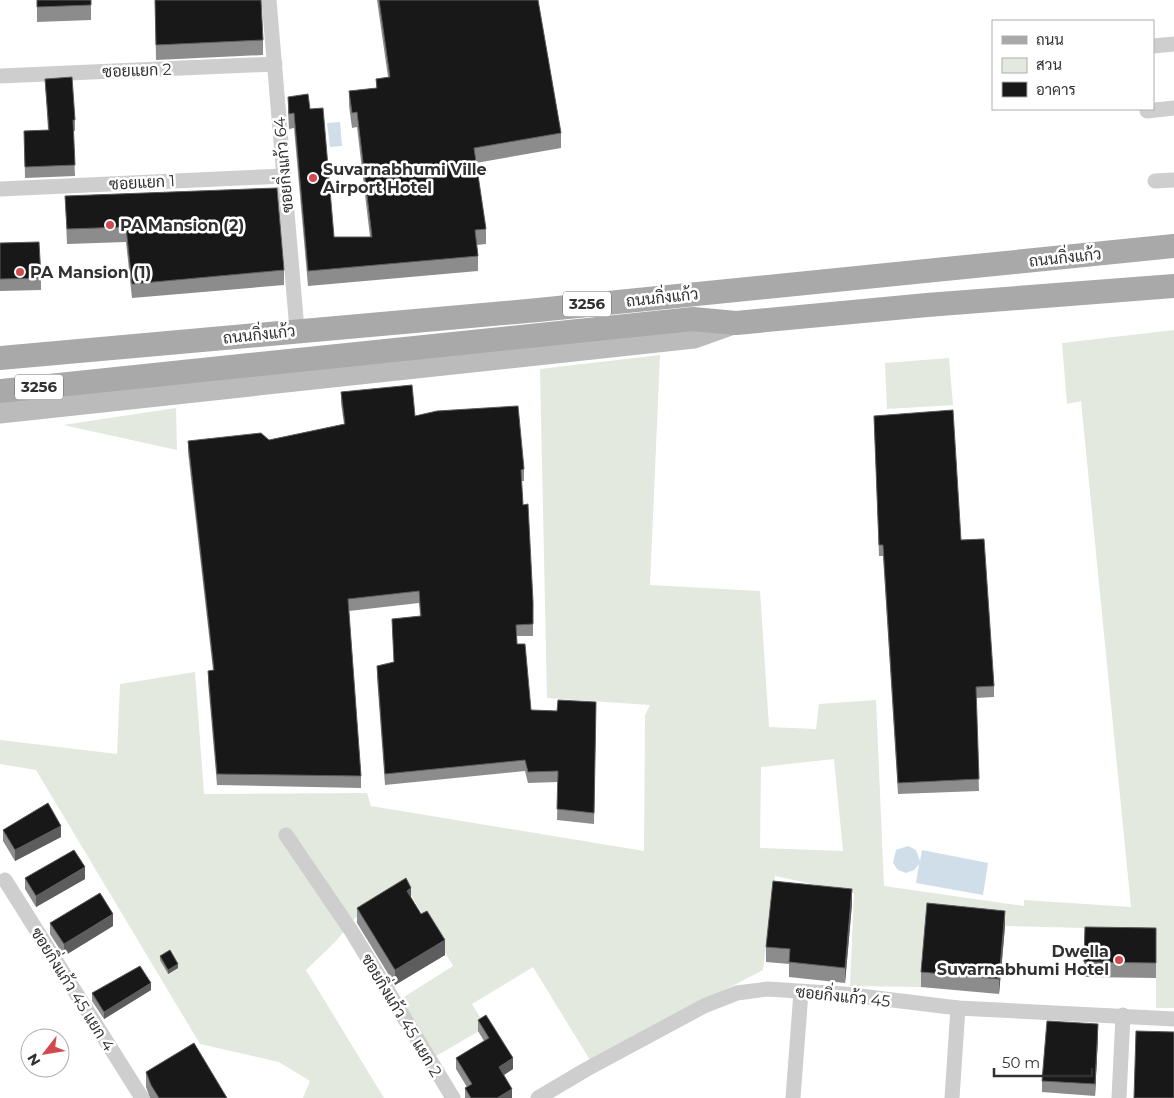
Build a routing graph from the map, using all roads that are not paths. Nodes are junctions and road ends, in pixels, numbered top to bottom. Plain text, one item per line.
1 (269, 0) edge
2 (1174, 44) edge
3 (1154, 46) edge
4 (275, 64) junction
5 (0, 76) edge
6 (1174, 108) edge
7 (1147, 111) dead end
8 (284, 176) junction
9 (1174, 180) edge
10 (1155, 182) dead end
11 (0, 189) edge
12 (1174, 246) edge
13 (1174, 286) edge
14 (736, 323) junction
15 (297, 330) junction
16 (0, 358) edge
17 (0, 391) edge
18 (0, 413) edge
19 (286, 835) dead end
20 (5, 880) dead end
21 (801, 992) junction
22 (958, 1008) junction
23 (1122, 1015) junction
24 (1174, 1019) edge
25 (142, 1098) edge
26 (453, 1098) edge
27 (538, 1098) edge
28 (793, 1098) edge
29 (952, 1098) edge
30 (1119, 1098) edge

1 - 4 street, ซอยกิ่งแก้ว 64
2 - 3 street
4 - 5 street, ซอยแยก 2
4 - 8 street, ซอยกิ่งแก้ว 64
6 - 7 street
8 - 11 street, ซอยแยก 1
8 - 15 street, ซอยกิ่งแก้ว 64
9 - 10 street
12 - 15 main road, ถนนกิ่งแก้ว / 3256
13 - 14 main road, ถนนกิ่งแก้ว / 3256
14 - 17 main road, ถนนกิ่งแก้ว / 3256
14 - 18 main road, ถนนกิ่งแก้ว / 3256
15 - 16 main road, ถนนกิ่งแก้ว / 3256
19 - 26 street, ซอยกิ่งแก้ว 45 แยก 2
20 - 25 street, ซอยกิ่งแก้ว 45 แยก 4
21 - 22 street, ซอยกิ่งแก้ว 45
21 - 27 street, ซอยกิ่งแก้ว 45
21 - 28 street
22 - 23 street, ซอยกิ่งแก้ว 45
22 - 29 street
23 - 24 street, ซอยกิ่งแก้ว 45
23 - 30 street

